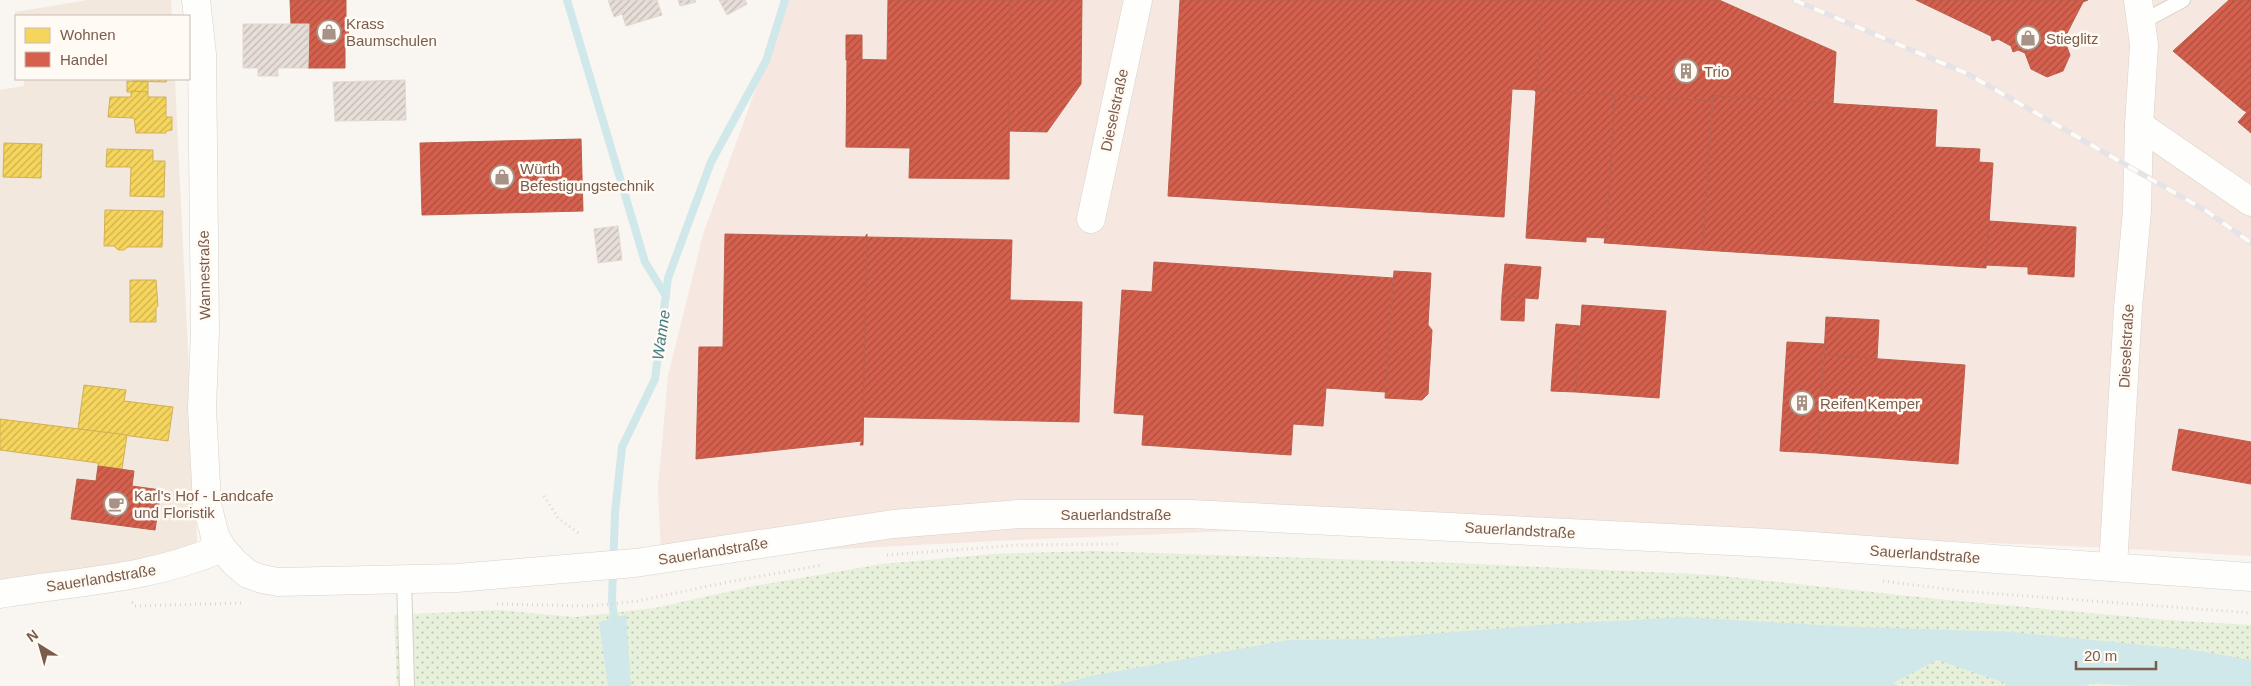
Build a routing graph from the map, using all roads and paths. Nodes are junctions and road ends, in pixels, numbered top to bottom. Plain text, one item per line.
1 (196, 0) edge
2 (1138, 0) edge
3 (2183, 0) edge
4 (2140, 11) edge
5 (2139, 125) junction
6 (2251, 202) edge
7 (1091, 219) dead end
8 (544, 496) dead end
9 (581, 535) dead end
10 (1122, 544) dead end
11 (222, 548) junction
12 (881, 555) dead end
13 (832, 563) dead end
14 (2113, 567) junction
15 (2251, 577) edge
16 (404, 578) junction
17 (1874, 579) dead end
18 (0, 594) edge
19 (495, 604) dead end
20 (2251, 613) edge
21 (407, 686) edge

1 - 11 street, Wannestraße
2 - 7 street, Dieselstraße
3 - 4 lane
4 - 5 street, Dieselstraße
5 - 6 street
5 - 14 street, Dieselstraße
8 - 9 path
10 - 12 path
11 - 16 street, Sauerlandstraße
11 - 18 street, Sauerlandstraße
13 - 19 path
14 - 15 street, Sauerlandstraße
14 - 16 street, Sauerlandstraße
16 - 21 lane
17 - 20 path

